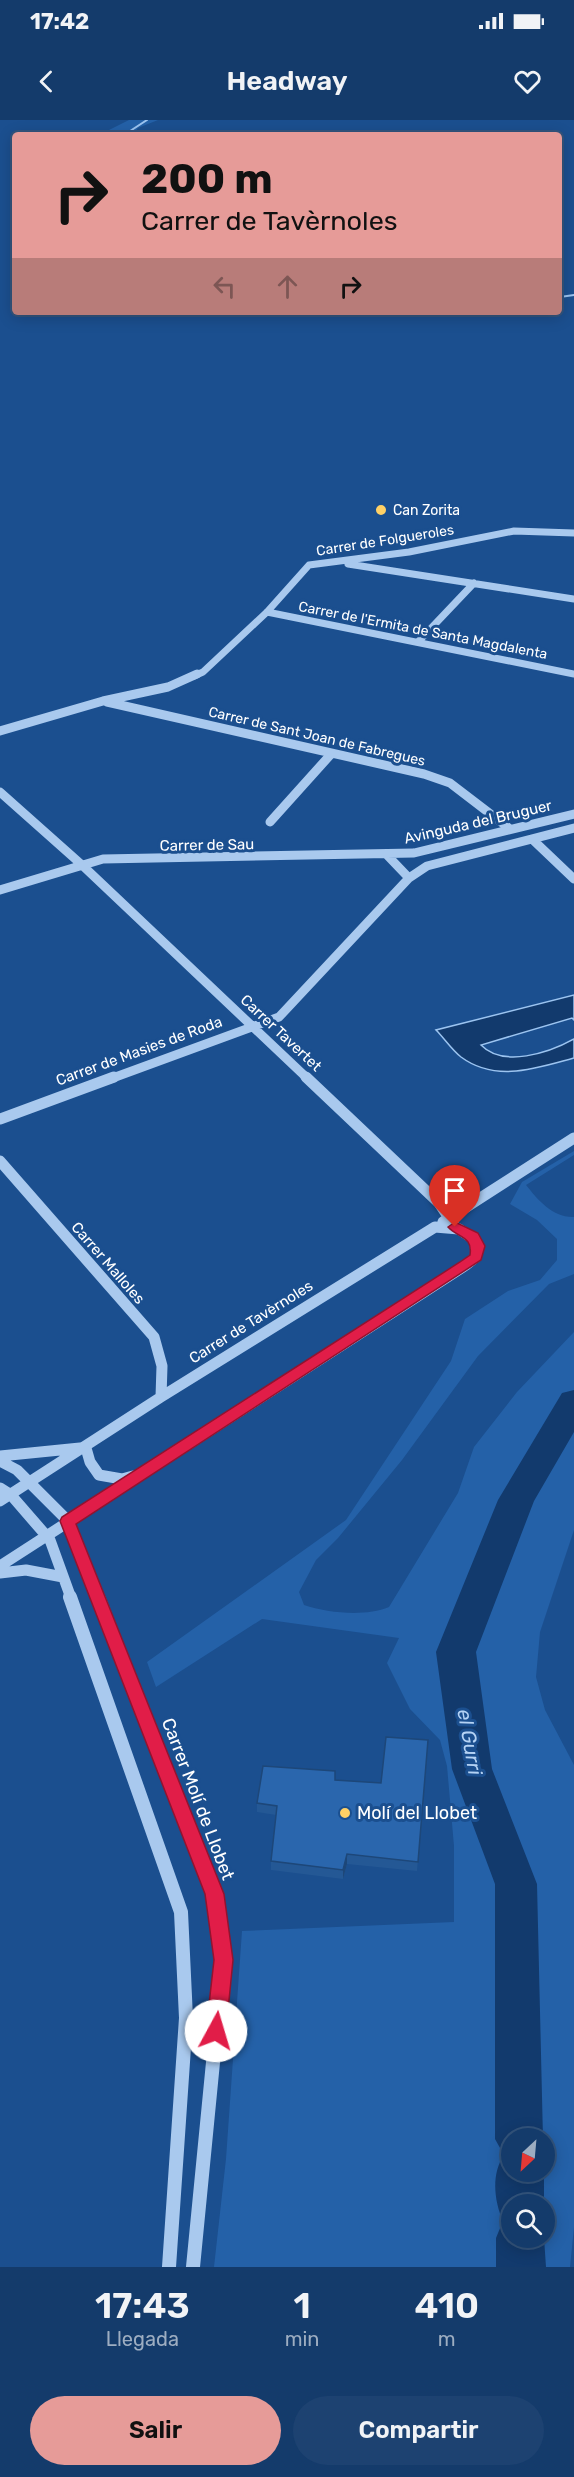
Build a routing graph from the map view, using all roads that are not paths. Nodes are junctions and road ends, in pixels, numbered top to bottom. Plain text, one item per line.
1 (574, 532) edge
2 (336, 562) junction
3 (474, 583) junction
4 (574, 598) edge
5 (267, 612) junction
6 (418, 642) junction
7 (574, 674) edge
8 (103, 701) junction
9 (0, 731) edge
10 (332, 753) junction
11 (0, 792) edge
12 (574, 814) edge
13 (270, 822) dead end
14 (574, 828) edge
15 (510, 830) junction
16 (532, 839) junction
17 (387, 855) junction
18 (82, 864) junction
19 (409, 878) junction
20 (574, 879) edge
21 (0, 890) edge
22 (251, 1025) junction
23 (0, 1119) edge
24 (574, 1138) edge
25 (0, 1161) edge
26 (452, 1223) junction
27 (161, 1397) junction
28 (86, 1448) junction
29 (0, 1455) edge
30 (0, 1461) edge
31 (143, 1473) junction
32 (29, 1483) junction
33 (4, 1495) edge
34 (68, 1521) junction
35 (46, 1536) junction
36 (0, 1566) edge
37 (0, 1572) edge
38 (63, 1577) junction
39 (169, 2267) edge
40 (193, 2267) edge

1 - 2 street, Carrer de Folgueroles
2 - 3 street
2 - 5 street, Carrer de Folgueroles
3 - 4 street
3 - 6 street
5 - 6 street, Carrer de l'Ermita de Santa Magdalenta
5 - 8 street, Carrer de Folgueroles
6 - 7 street, Carrer de l'Ermita de Santa Magdalenta
8 - 9 street, Carrer de Folgueroles
8 - 10 street, Carrer de Sant Joan de Fabregues
10 - 13 street
10 - 15 street, Carrer de Sant Joan de Fabregues
11 - 18 street, Carrer Tavertet
12 - 15 street, Avinguda del Bruguer
14 - 16 street, Avinguda del Bruguer
15 - 17 street, Avinguda del Bruguer
16 - 19 street, Avinguda del Bruguer
16 - 20 street
17 - 18 street, Carrer de Sau
17 - 19 street
18 - 21 street, Carrer de Sau
18 - 22 street, Carrer Tavertet
19 - 22 street, Carrer de Masies de Roda
22 - 23 street, Carrer de Masies de Roda
22 - 26 street, Carrer Tavertet
24 - 26 street
25 - 27 street, Carrer Malloles
26 - 27 street, Carrer de Tavèrnoles
26 - 31 street
27 - 28 street, Carrer de Tavèrnoles
28 - 29 street, Carrer de Tavèrnoles
28 - 31 street
28 - 32 street, Carrer de Tavèrnoles
30 - 32 street, Carrer Molí de Llobet
31 - 34 street
32 - 33 street, Carrer de Tavèrnoles
32 - 34 street, Carrer Molí de Llobet
33 - 35 street
34 - 35 street
34 - 40 street, Carrer Molí de Llobet
35 - 36 street
35 - 38 street
37 - 38 street
38 - 39 street

